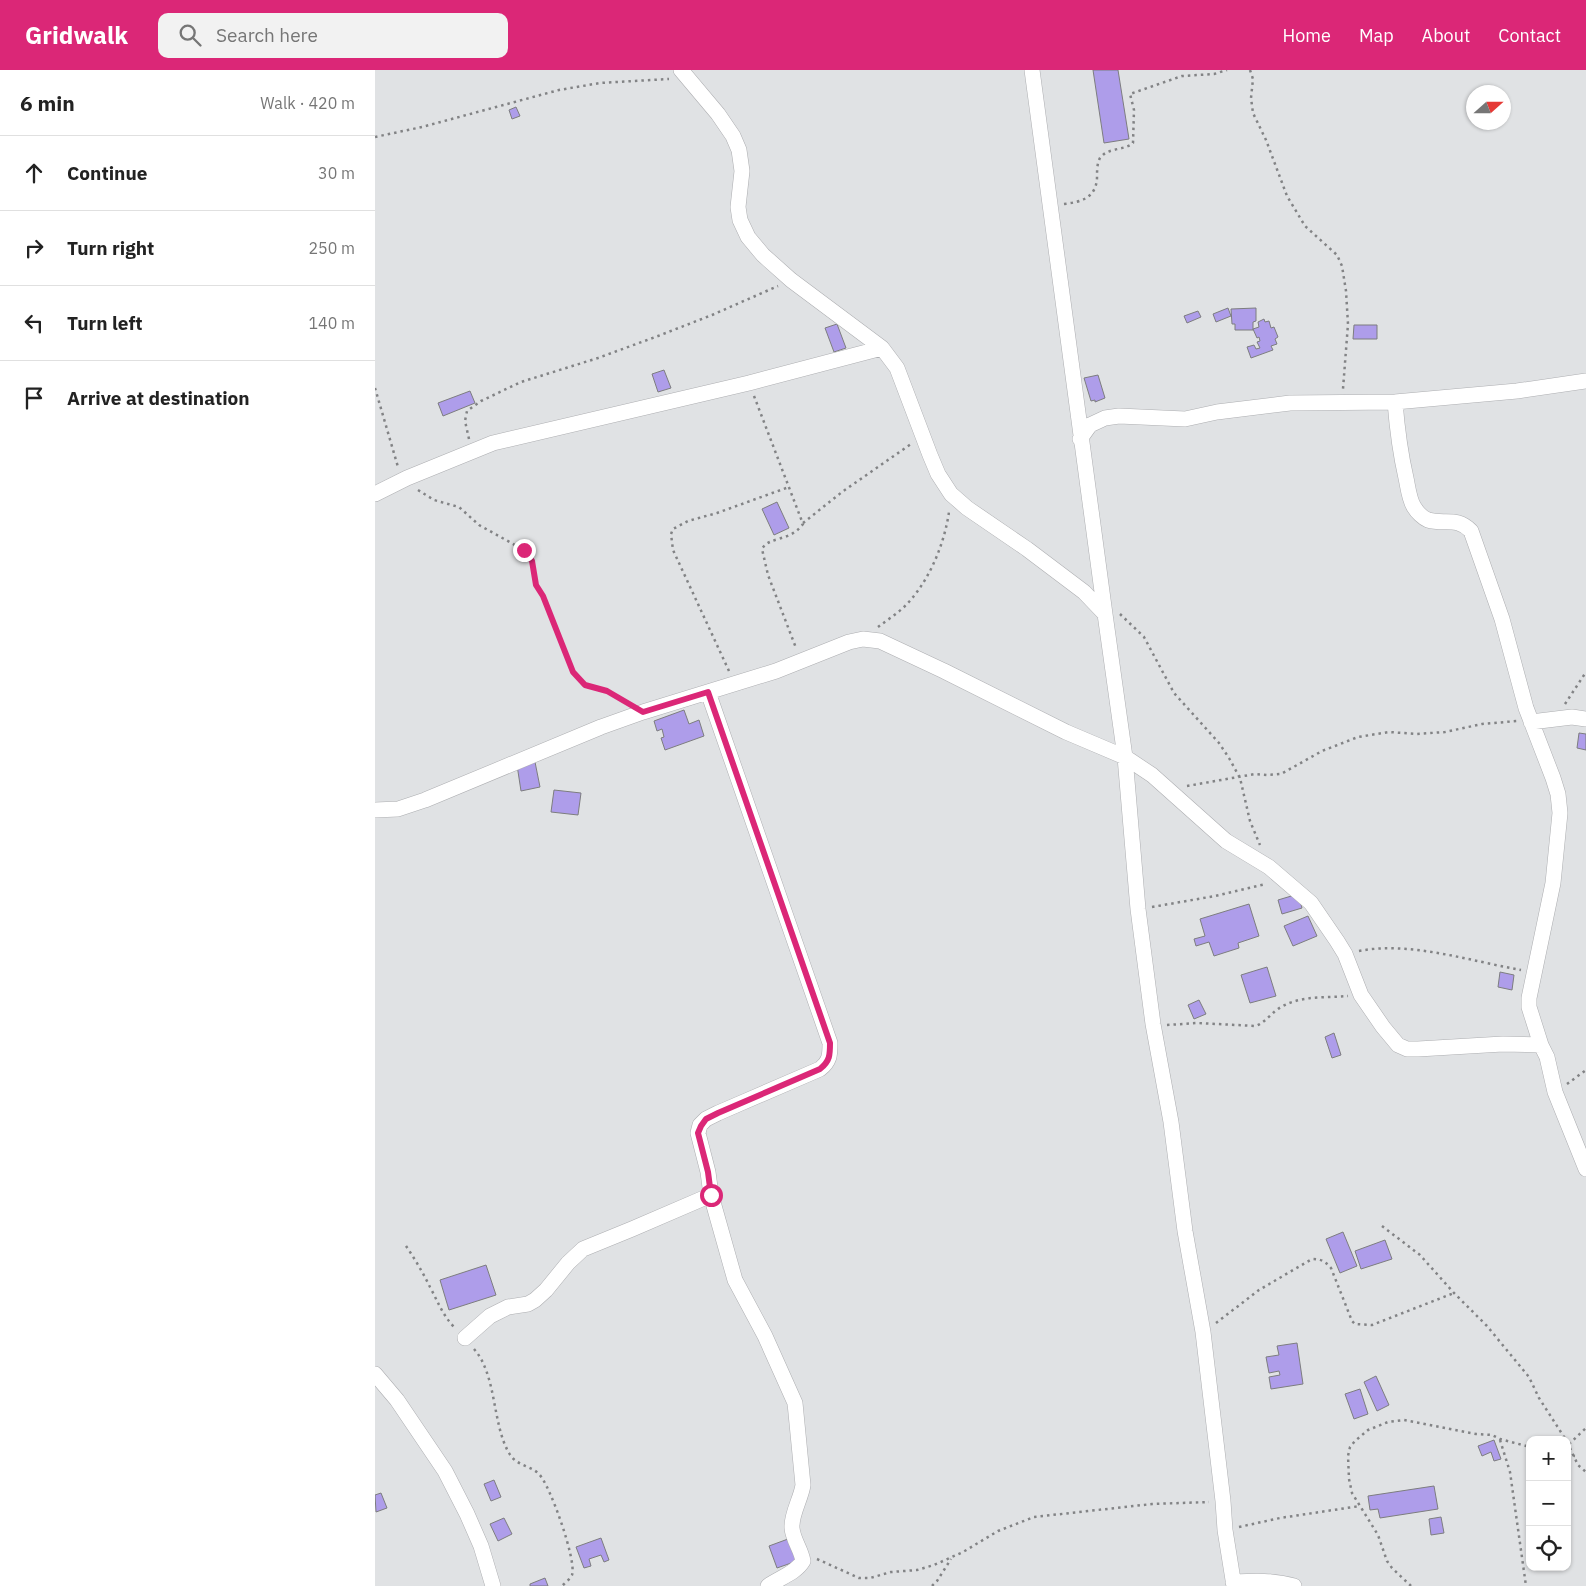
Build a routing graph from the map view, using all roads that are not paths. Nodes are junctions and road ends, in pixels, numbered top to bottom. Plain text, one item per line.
1 (1032, 70) edge
2 (684, 74) edge
3 (882, 348) junction
4 (1586, 381) edge
5 (1395, 402) junction
6 (1080, 439) junction
7 (375, 494) edge
8 (1105, 614) junction
9 (708, 692) junction
10 (1586, 719) edge
11 (1531, 721) junction
12 (1125, 757) junction
13 (375, 810) edge
14 (1541, 1045) junction
15 (1586, 1169) edge
16 (711, 1195) junction
17 (465, 1338) road end
18 (375, 1374) edge
19 (1233, 1584) edge
20 (493, 1586) edge
21 (768, 1586) edge
22 (1295, 1586) edge

1 - 6 street
2 - 3 street
3 - 7 street
3 - 8 street
4 - 5 street
5 - 6 street
5 - 11 street
6 - 8 street
8 - 12 street
9 - 12 street
9 - 13 street
9 - 16 street
10 - 11 street
11 - 14 street
12 - 14 street
12 - 19 street
14 - 15 street
16 - 17 street
16 - 21 street
18 - 20 street
19 - 22 street

